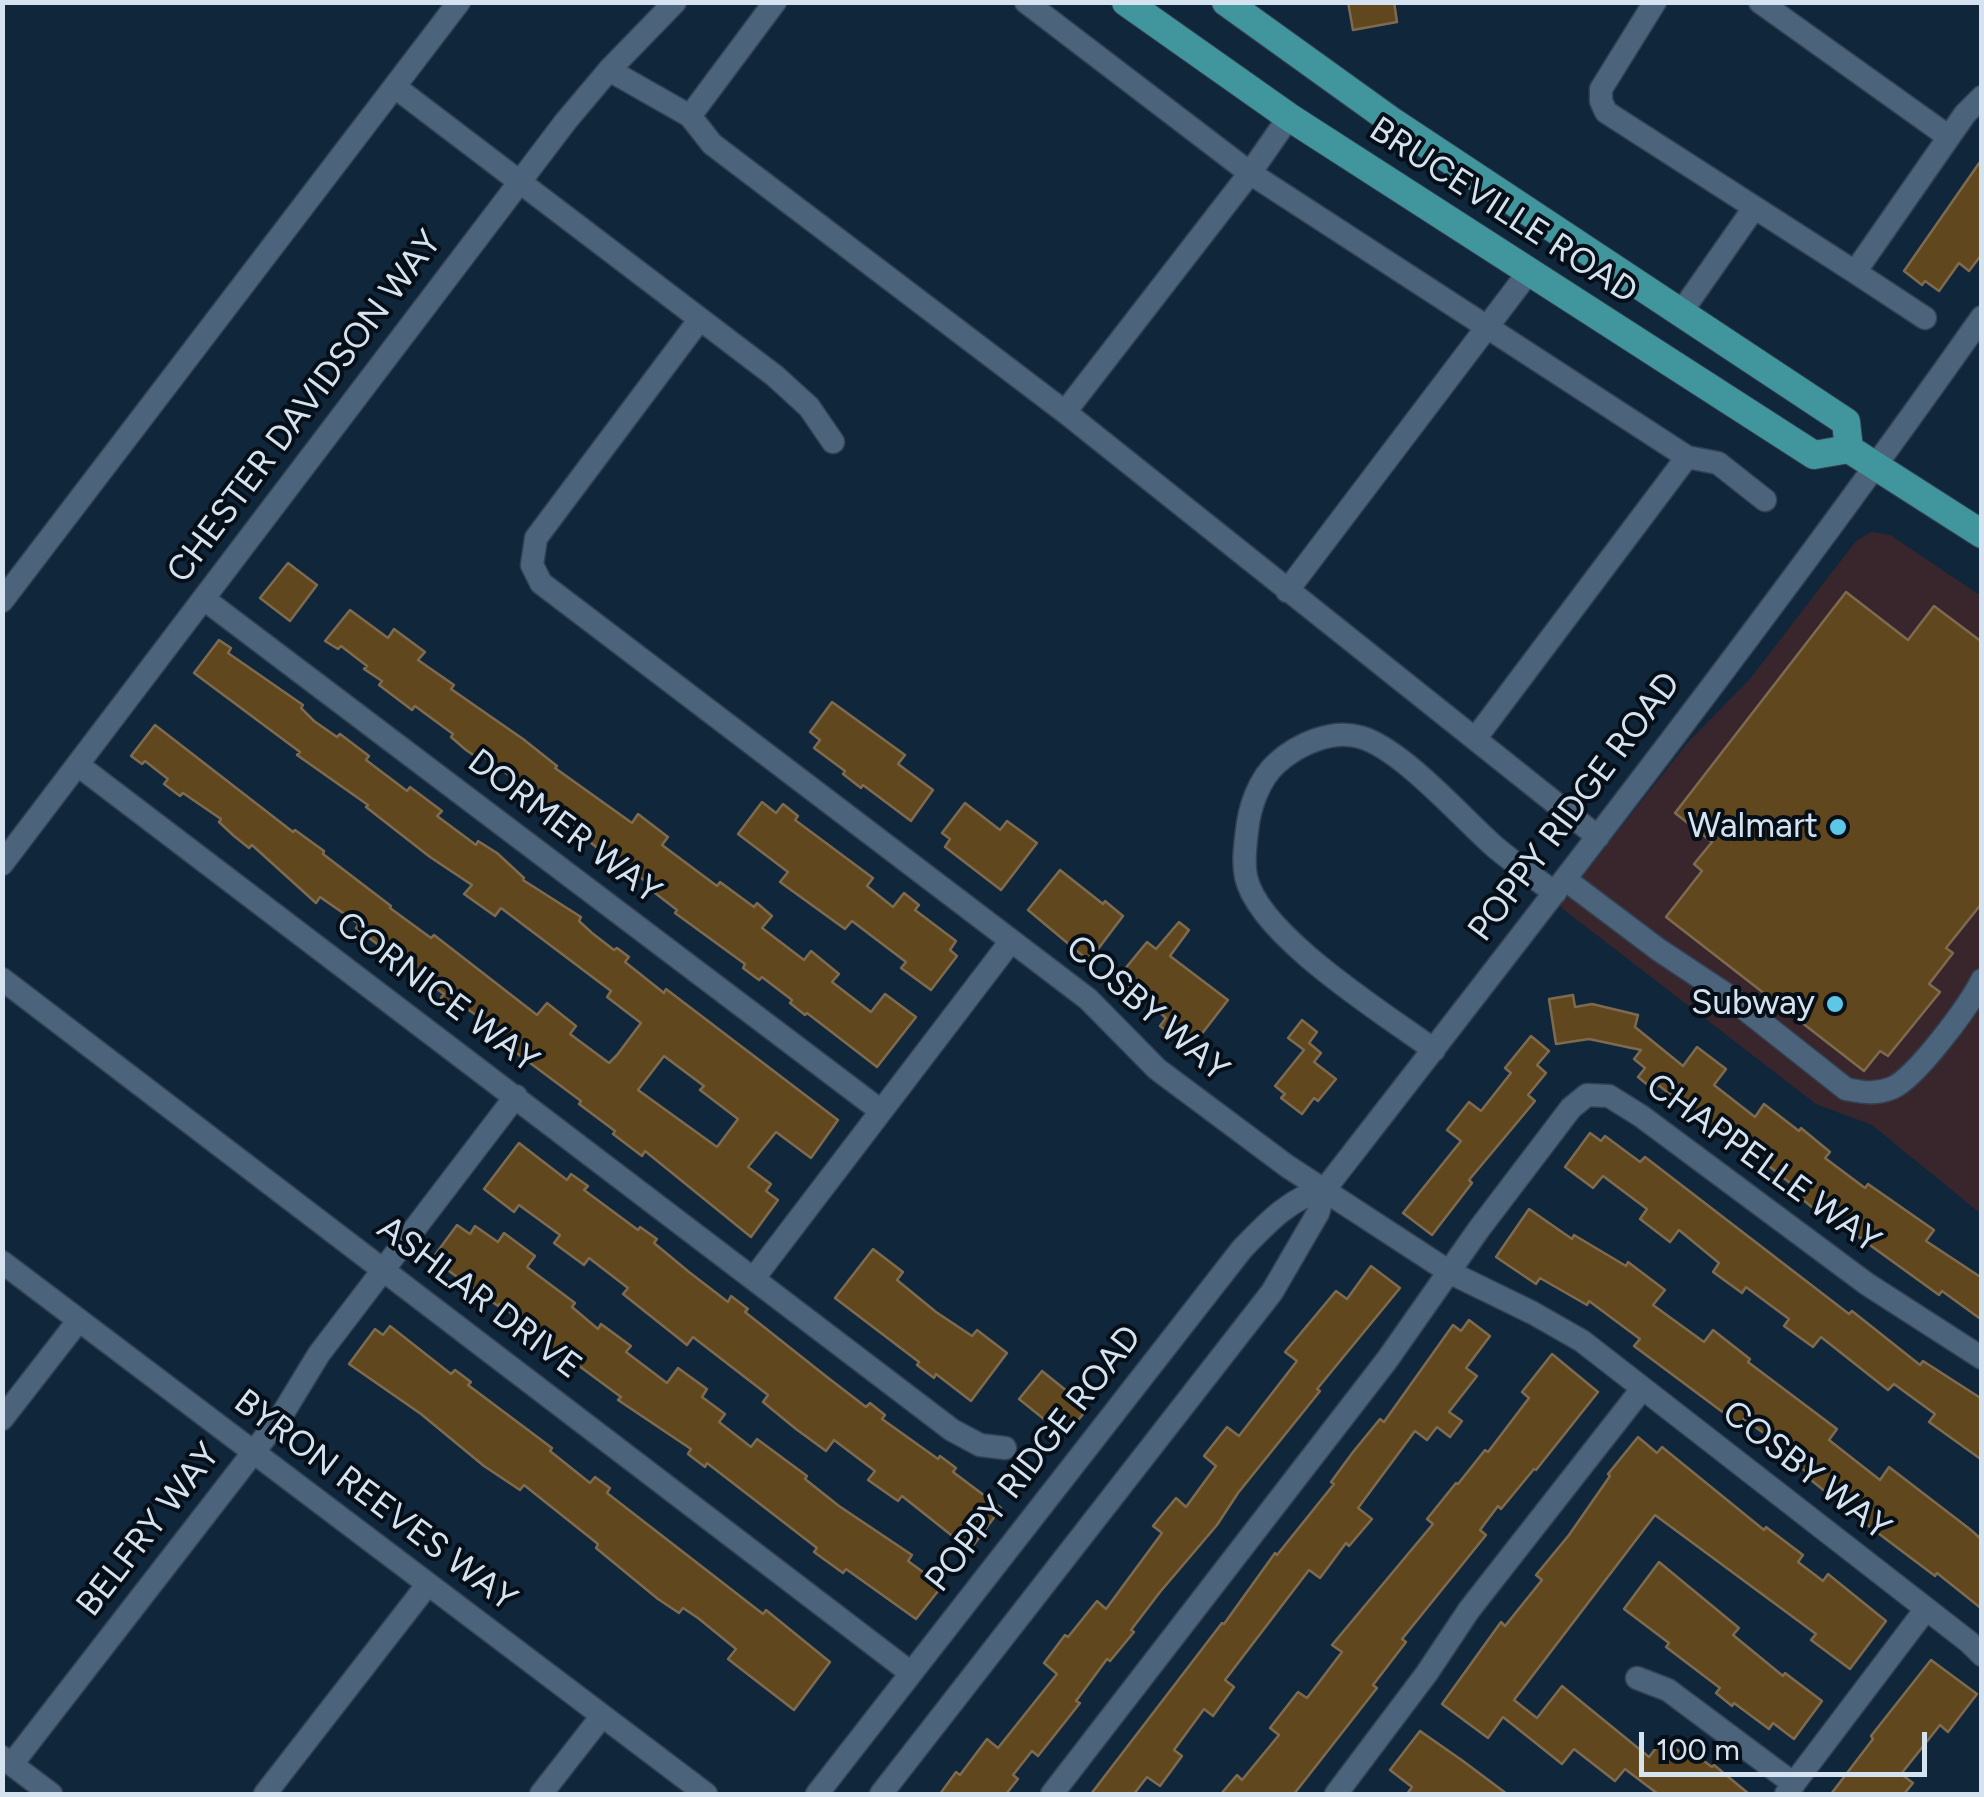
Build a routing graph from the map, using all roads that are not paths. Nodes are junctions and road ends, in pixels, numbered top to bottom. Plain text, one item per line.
1 (459, 2) edge
2 (675, 2) edge
3 (774, 2) edge
4 (1026, 2) edge
5 (1126, 2) edge
6 (1226, 2) edge
7 (1656, 2) edge
8 (1760, 2) edge
9 (610, 70) junction
10 (395, 87) junction
11 (1982, 97) edge
12 (690, 116) junction
13 (1288, 117) junction
14 (1949, 137) junction
15 (1250, 173) junction
16 (520, 182) junction
17 (1754, 208) junction
18 (1855, 272) junction
19 (1528, 273) junction
20 (1682, 311) junction
21 (700, 318) junction
22 (1925, 318) dead end
23 (1980, 323) edge
24 (1489, 326) junction
25 (1065, 412) junction
26 (833, 442) dead end
27 (1850, 449) junction
28 (1687, 457) junction
29 (1876, 464) junction
30 (1765, 500) dead end
31 (1982, 534) edge
32 (1288, 591) junction
33 (204, 599) junction
34 (2, 601) edge
35 (1475, 739) junction
36 (78, 765) junction
37 (1598, 837) junction
38 (2, 864) edge
39 (1560, 886) junction
40 (1011, 941) junction
41 (2, 979) edge
42 (1982, 980) edge
43 (1434, 1050) junction
44 (516, 1096) junction
45 (881, 1111) junction
46 (1326, 1189) junction
47 (2, 1262) edge
48 (385, 1270) junction
49 (1451, 1272) junction
50 (754, 1278) junction
51 (79, 1320) junction
52 (1982, 1358) edge
53 (1642, 1388) junction
54 (2, 1419) edge
55 (1005, 1448) dead end
56 (254, 1452) junction
57 (428, 1584) junction
58 (1926, 1608) junction
59 (1982, 1655) edge
60 (911, 1674) junction
61 (1637, 1678) dead end
62 (602, 1716) junction
63 (7, 1761) edge
64 (1790, 1789) edge
65 (1347, 1791) edge
66 (51, 1794) edge
67 (265, 1794) edge
68 (541, 1794) edge
69 (706, 1794) edge
70 (817, 1794) edge
71 (882, 1794) edge
72 (1052, 1794) edge

1 - 10 street
2 - 9 street, CHESTER DAVIDSON WAY
3 - 12 street
4 - 15 street
5 - 13 main road, BRUCEVILLE ROAD
6 - 20 main road, BRUCEVILLE ROAD
7 - 17 street
8 - 14 street
9 - 12 street
9 - 16 street, CHESTER DAVIDSON WAY
10 - 16 street
10 - 34 street
11 - 14 street
12 - 25 street
13 - 15 street
13 - 19 main road, BRUCEVILLE ROAD
14 - 18 street
15 - 24 street
15 - 25 street
16 - 21 street
16 - 33 street, CHESTER DAVIDSON WAY
17 - 18 street
17 - 20 street
18 - 22 street
19 - 24 street
19 - 27 main road, BRUCEVILLE ROAD
20 - 27 main road, BRUCEVILLE ROAD
21 - 26 street
21 - 40 street, COSBY WAY
23 - 29 street, POPPY RIDGE ROAD
24 - 28 street
24 - 32 street
25 - 32 street
27 - 29 main road, BRUCEVILLE ROAD
28 - 30 street
28 - 35 street
29 - 31 main road, BRUCEVILLE ROAD
29 - 37 street, POPPY RIDGE ROAD
32 - 35 street
33 - 36 street, CHESTER DAVIDSON WAY
33 - 45 street, DORMER WAY
35 - 37 street
36 - 38 street, CHESTER DAVIDSON WAY
36 - 44 street, CORNICE WAY
37 - 39 street, POPPY RIDGE ROAD
39 - 42 street
39 - 43 street, POPPY RIDGE ROAD
39 - 43 street
40 - 45 street
40 - 46 street, COSBY WAY
41 - 48 street, ASHLAR DRIVE
43 - 46 street, POPPY RIDGE ROAD
44 - 48 street, BELFRY WAY
44 - 50 street, CORNICE WAY
45 - 50 street
46 - 49 street, COSBY WAY
46 - 60 street, POPPY RIDGE ROAD
46 - 71 street, POPPY RIDGE ROAD
47 - 51 street, BYRON REEVES WAY
48 - 56 street, BELFRY WAY
48 - 60 street, ASHLAR DRIVE
49 - 52 street, CHAPPELLE WAY
49 - 53 street, COSBY WAY
49 - 72 street
50 - 55 street, CORNICE WAY
51 - 54 street
51 - 56 street, BYRON REEVES WAY
53 - 58 street, COSBY WAY
53 - 65 street
56 - 57 street, BYRON REEVES WAY
56 - 63 street, BELFRY WAY
57 - 62 street, BYRON REEVES WAY
57 - 67 street
58 - 59 street, COSBY WAY
58 - 64 street
60 - 70 street, POPPY RIDGE ROAD
61 - 64 street
62 - 68 street
62 - 69 street, BYRON REEVES WAY
63 - 66 street

